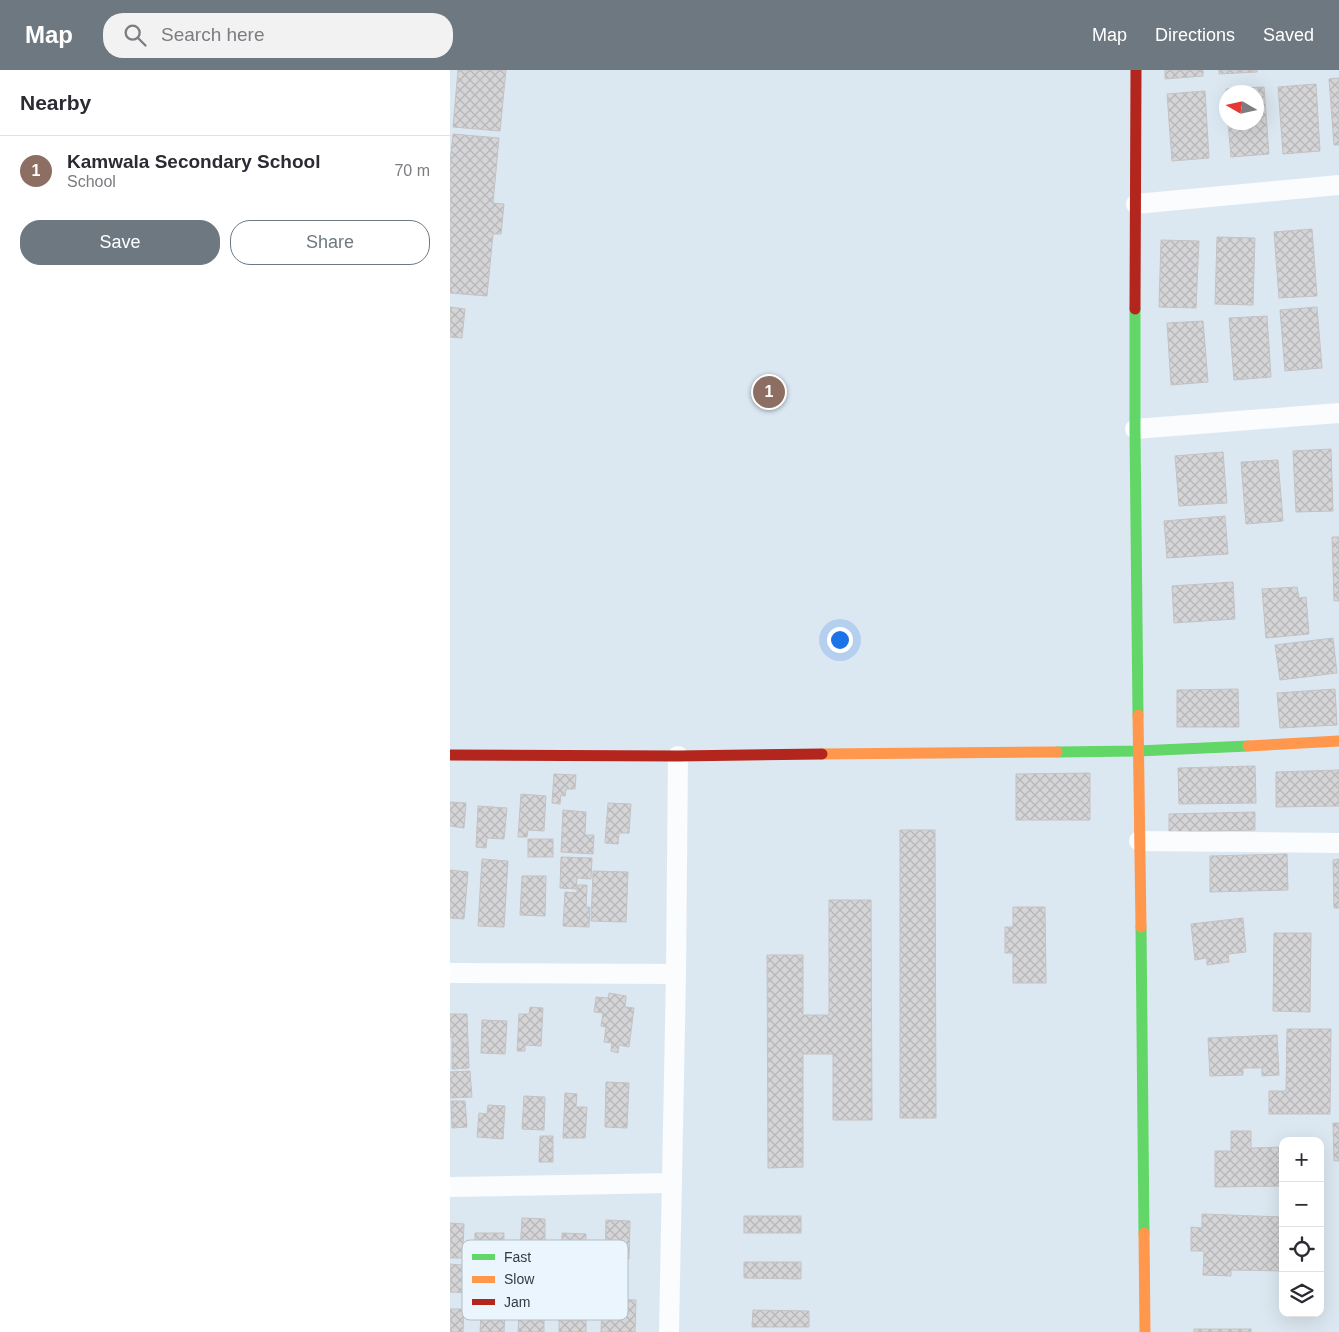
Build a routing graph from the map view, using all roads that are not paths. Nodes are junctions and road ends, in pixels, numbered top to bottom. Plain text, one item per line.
1 (1136, 70) edge
2 (1339, 186) edge
3 (1136, 204) junction
4 (1339, 413) edge
5 (1135, 429) junction
6 (1339, 741) edge
7 (1138, 751) junction
8 (450, 755) edge
9 (678, 756) junction
10 (1139, 841) junction
11 (1339, 843) edge
12 (450, 973) edge
13 (676, 974) junction
14 (672, 1184) junction
15 (450, 1187) edge
16 (670, 1332) edge
17 (1145, 1332) edge

1 - 3 street
2 - 3 street
3 - 5 street
4 - 5 street
5 - 7 street
6 - 7 street
7 - 9 street
7 - 10 street
8 - 9 street
9 - 13 street
10 - 11 street
10 - 17 street
12 - 13 street
13 - 14 street
14 - 15 street
14 - 16 street

